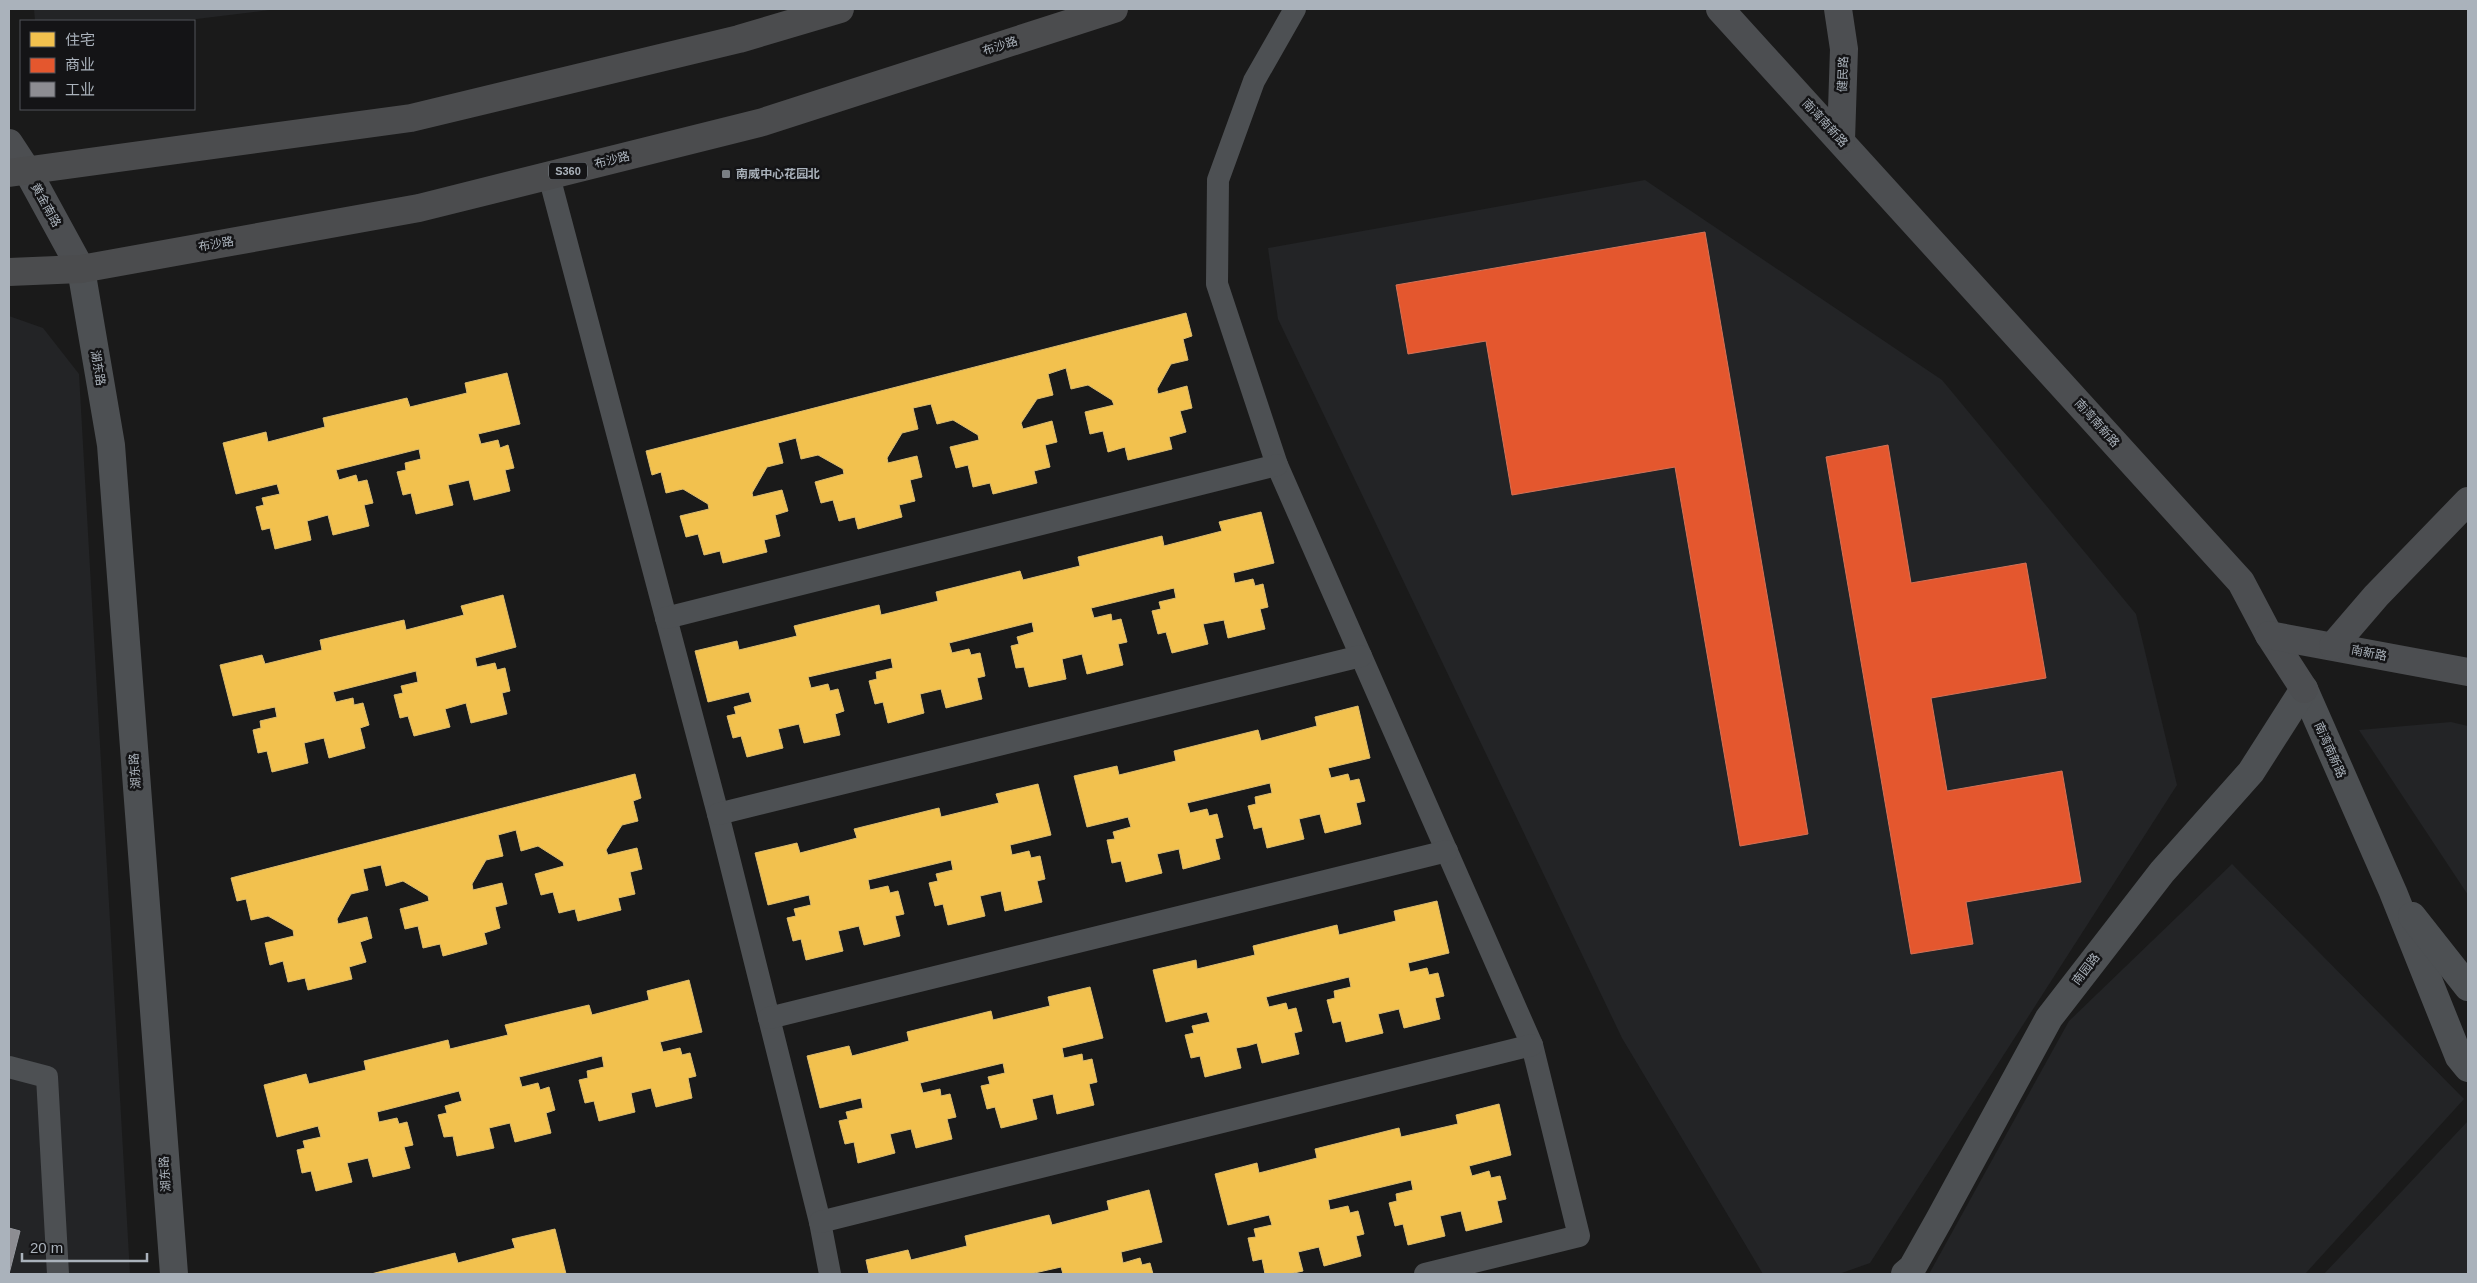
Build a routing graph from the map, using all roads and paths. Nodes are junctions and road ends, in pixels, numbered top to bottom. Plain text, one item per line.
1 (840, 9) edge
2 (1114, 9) edge
3 (1295, 9) edge
4 (1720, 9) edge
5 (1838, 9) edge
6 (1841, 140) junction
7 (9, 143) edge
8 (19, 173) edge
9 (549, 176) junction
10 (81, 269) junction
11 (9, 272) edge
12 (1277, 465) junction
13 (2468, 501) edge
14 (666, 618) junction
15 (2269, 635) junction
16 (2333, 646) junction
17 (1361, 656) junction
18 (2468, 672) edge
19 (2304, 689) junction
20 (718, 814) junction
21 (1447, 851) junction
22 (2393, 892) junction
23 (2468, 987) edge
24 (768, 1018) junction
25 (1532, 1045) junction
26 (9, 1067) edge
27 (2468, 1068) edge
28 (820, 1222) junction
29 (58, 1274) edge
30 (174, 1274) edge
31 (830, 1274) edge
32 (1425, 1274) edge
33 (1905, 1274) edge

1 - 8 main road
2 - 9 main road, 布沙路 / S360
3 - 12 lane
4 - 6 street, 南湾南新路
5 - 6 street, 健民路
6 - 15 street, 南湾南新路
7 - 8 street, 黄金南路
8 - 10 street, 黄金南路
9 - 10 main road, 布沙路 / S360
9 - 14 lane
10 - 11 main road, 布沙路 / S360
10 - 30 street, 湖东路
12 - 14 lane
12 - 17 lane
13 - 16 street
14 - 20 lane
15 - 16 street, 南新路
15 - 19 street, 南湾南新路
16 - 18 street, 南新路
17 - 20 lane
17 - 21 lane
19 - 22 street, 南湾南新路
19 - 33 street, 南园路
20 - 24 lane
21 - 24 lane
21 - 25 lane
22 - 23 street, 南湾南新路
22 - 27 street, 南湾南新路
24 - 28 lane
25 - 28 lane
25 - 32 lane
26 - 29 lane
28 - 31 lane

